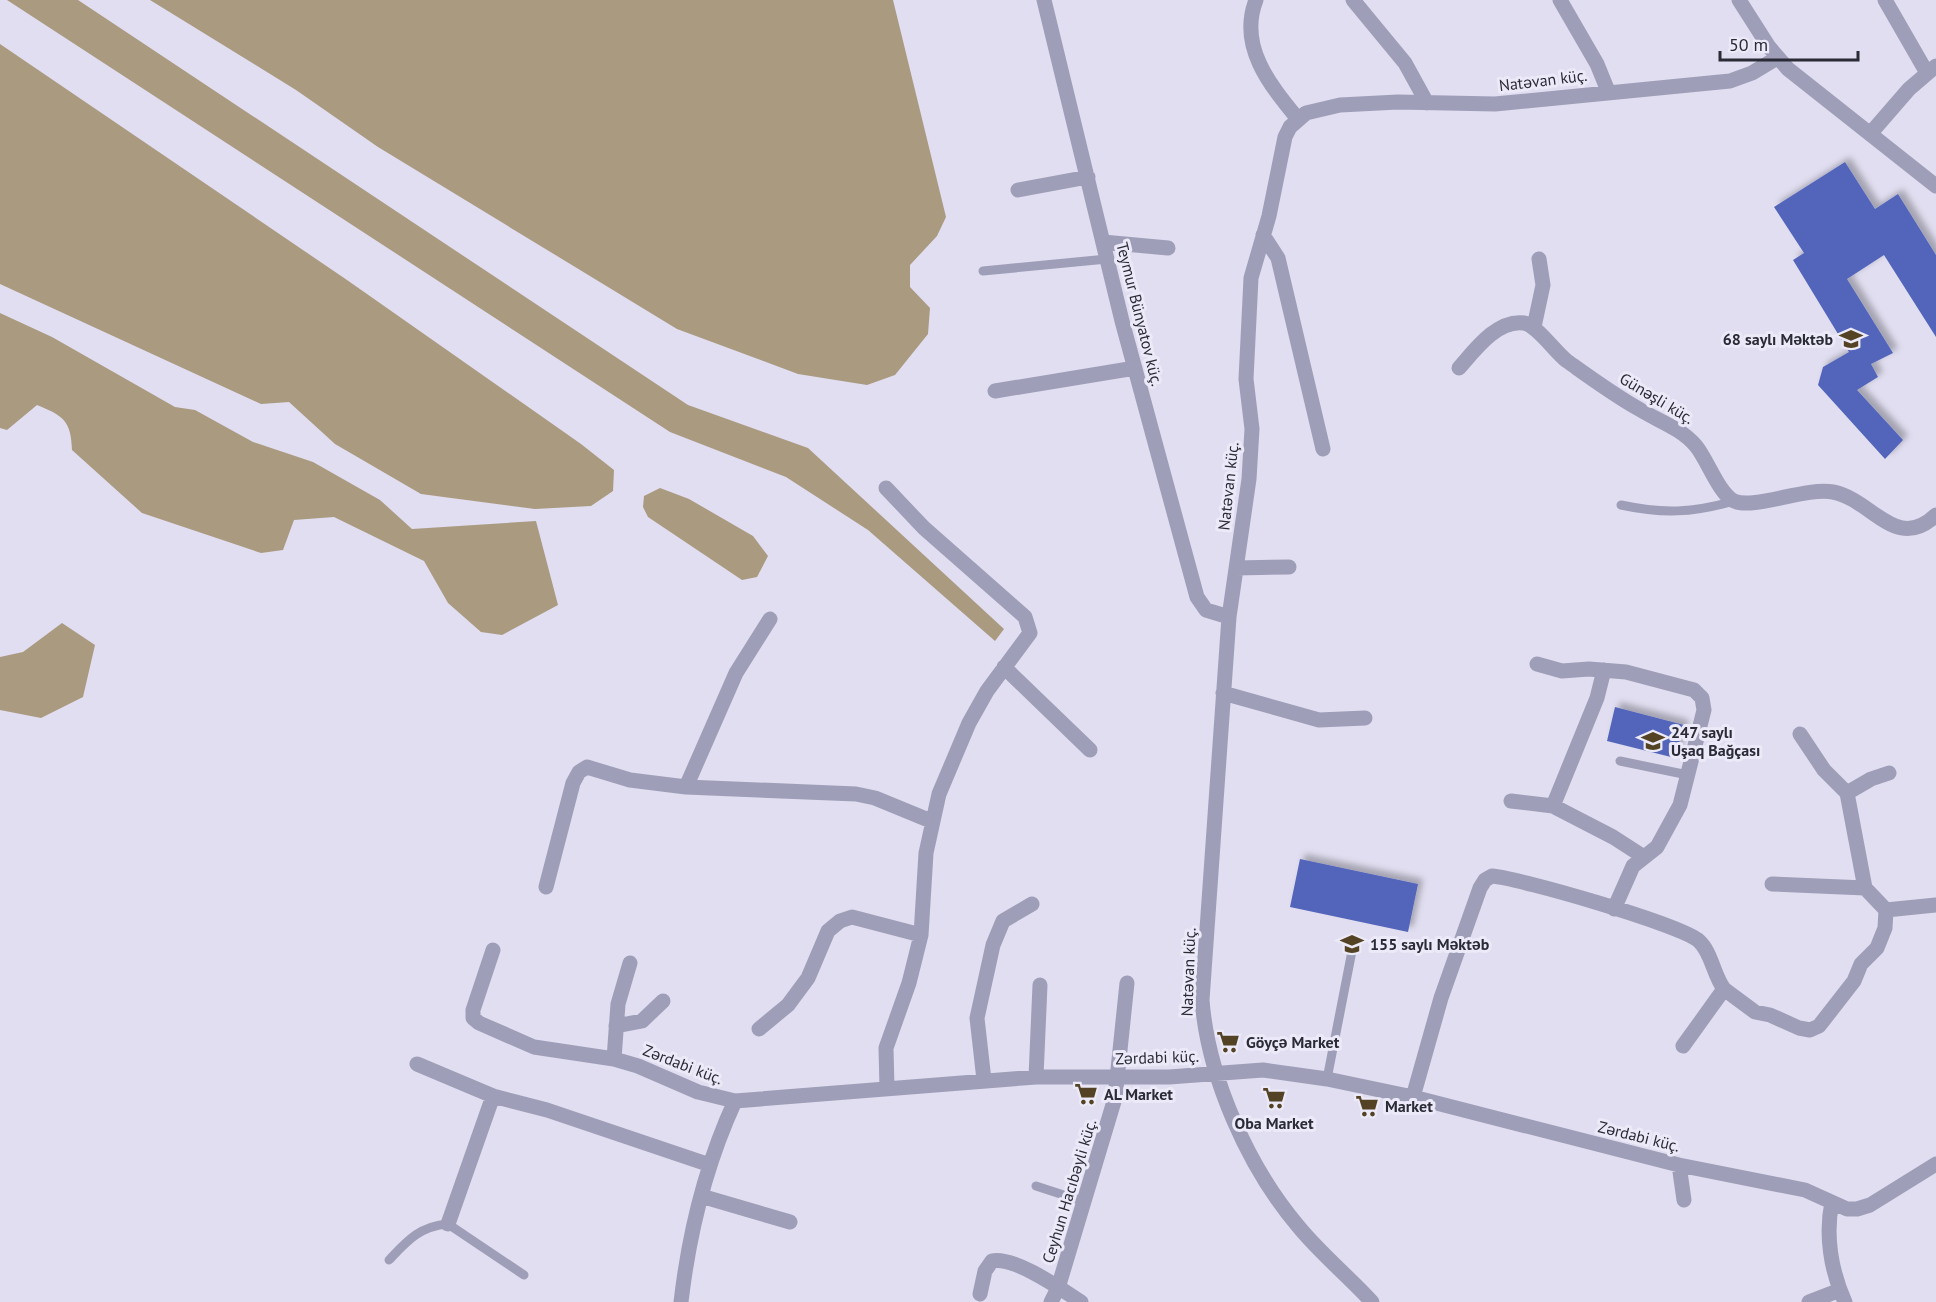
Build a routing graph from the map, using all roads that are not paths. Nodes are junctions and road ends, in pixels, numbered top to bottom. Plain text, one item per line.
1 (1044, 0) edge
2 (1256, 0) edge
3 (1353, 0) edge
4 (1560, 0) edge
5 (1739, 0) edge
6 (1885, 0) edge
7 (1777, 57) junction
8 (1932, 69) edge
9 (1608, 91) junction
10 (1427, 103) junction
11 (1298, 118) junction
12 (1870, 134) junction
13 (1088, 177) junction
14 (1936, 186) edge
15 (1018, 190) dead end
16 (1263, 235) junction
17 (1103, 242) junction
18 (1168, 248) dead end
19 (1107, 259) junction
20 (1539, 259) dead end
21 (983, 271) dead end
22 (1534, 327) junction
23 (1135, 368) junction
24 (1459, 368) dead end
25 (995, 391) dead end
26 (1323, 449) dead end
27 (886, 488) dead end
28 (1734, 501) junction
29 (1621, 505) dead end
30 (1933, 522) edge
31 (1288, 567) dead end
32 (1236, 568) junction
33 (1229, 617) junction
34 (770, 620) dead end
35 (1537, 664) dead end
36 (1004, 667) junction
37 (1604, 670) junction
38 (1223, 693) junction
39 (1365, 718) dead end
40 (1800, 734) dead end
41 (1090, 750) dead end
42 (1620, 761) dead end
43 (1889, 773) dead end
44 (1688, 775) junction
45 (686, 787) junction
46 (1847, 793) junction
47 (1512, 801) dead end
48 (1553, 806) junction
49 (931, 821) junction
50 (1644, 856) junction
51 (1772, 884) dead end
52 (546, 887) dead end
53 (1865, 888) junction
54 (1032, 904) dead end
55 (1936, 905) edge
56 (1614, 909) junction
57 (1886, 910) junction
58 (921, 935) junction
59 (493, 950) dead end
60 (1352, 951) dead end
61 (630, 963) dead end
62 (1127, 982) dead end
63 (1040, 985) dead end
64 (1724, 989) junction
65 (663, 1001) dead end
66 (616, 1026) junction
67 (759, 1029) dead end
68 (1683, 1046) dead end
69 (614, 1059) junction
70 (417, 1064) dead end
71 (1216, 1072) junction
72 (1119, 1076) junction
73 (1036, 1077) junction
74 (1327, 1079) junction
75 (984, 1080) junction
76 (887, 1088) junction
77 (494, 1096) junction
78 (1413, 1097) junction
79 (735, 1101) junction
80 (1936, 1164) edge
81 (710, 1165) junction
82 (1679, 1165) junction
83 (1036, 1186) dead end
84 (701, 1196) junction
85 (1684, 1200) dead end
86 (1085, 1202) junction
87 (1832, 1202) junction
88 (790, 1222) dead end
89 (448, 1224) junction
90 (389, 1260) dead end
91 (524, 1275) dead end
92 (980, 1294) dead end
93 (1055, 1295) edge
94 (1842, 1296) edge
95 (681, 1302) edge
96 (1081, 1302) edge
97 (1372, 1302) edge
98 (1809, 1302) edge

1 - 13 street, Teymur Bünyatov küç.
2 - 11 street
3 - 10 street
4 - 9 street
5 - 7 street
6 - 8 street
7 - 9 street, Natəvan küç.
7 - 12 street
8 - 12 street
9 - 10 street, Natəvan küç.
10 - 11 street, Natəvan küç.
11 - 16 street, Natəvan küç.
12 - 14 street
13 - 15 street
13 - 17 street, Teymur Bünyatov küç.
16 - 26 street
16 - 32 street, Natəvan küç.
17 - 18 street
17 - 19 street, Teymur Bünyatov küç.
19 - 21 lane
19 - 23 street, Teymur Bünyatov küç.
20 - 22 street
22 - 24 street
22 - 28 street, Günəşli küç.
23 - 25 street
23 - 33 street, Teymur Bünyatov küç.
27 - 36 street
28 - 29 lane
28 - 30 street
31 - 32 street
32 - 33 street, Natəvan küç.
33 - 38 street, Natəvan küç.
34 - 45 street
35 - 37 street
36 - 41 street
36 - 49 street
37 - 44 street
37 - 48 street
38 - 39 street
38 - 71 street, Natəvan küç.
40 - 46 street
42 - 44 lane
43 - 46 street
44 - 50 street
45 - 49 street
45 - 52 street
46 - 53 street
47 - 48 street
48 - 50 street
49 - 58 street
50 - 56 street
51 - 53 street
53 - 57 street
54 - 75 street
55 - 57 street
56 - 64 street
56 - 78 street
57 - 64 street
58 - 67 street
58 - 76 street
59 - 69 street, Zərdabi küç.
60 - 74 lane
61 - 66 street
62 - 72 street, Ceyhun Hacıbəyli küç.
63 - 73 street
64 - 68 street
65 - 66 street
66 - 69 street
69 - 79 street, Zərdabi küç.
70 - 77 street
71 - 72 street, Zərdabi küç.
71 - 74 street, Zərdabi küç.
71 - 97 street, Natəvan küç.
72 - 73 street, Zərdabi küç.
72 - 86 street, Ceyhun Hacıbəyli küç.
73 - 75 street, Zərdabi küç.
74 - 78 street, Zərdabi küç.
75 - 76 street, Zərdabi küç.
76 - 79 street, Zərdabi küç.
77 - 81 street
77 - 89 street
78 - 82 street, Zərdabi küç.
79 - 81 street
80 - 87 street, Zərdabi küç.
81 - 84 street
82 - 85 street
82 - 87 street, Zərdabi küç.
83 - 86 lane
84 - 88 street
84 - 95 street
86 - 93 street, Ceyhun Hacıbəyli küç.
87 - 94 street
89 - 90 lane
89 - 91 lane
92 - 93 street
93 - 96 street
94 - 98 street

